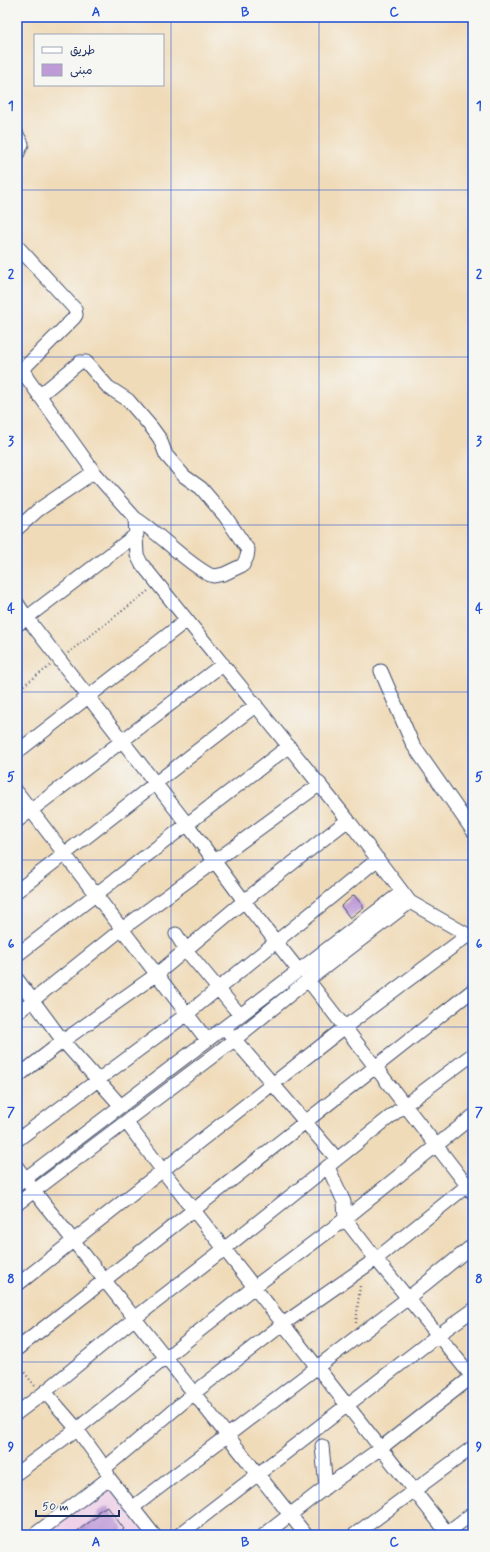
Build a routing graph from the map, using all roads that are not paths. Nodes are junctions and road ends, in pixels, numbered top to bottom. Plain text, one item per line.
1 (17, 135) edge
2 (17, 155) edge
3 (17, 246) edge
4 (39, 396) junction
5 (94, 472) junction
6 (135, 518) junction
7 (17, 529) edge
8 (137, 534) junction
9 (17, 604) edge
10 (187, 620) junction
11 (22, 622) edge
12 (223, 664) junction
13 (381, 671) dead end
14 (88, 697) junction
15 (256, 705) junction
16 (122, 741) junction
17 (289, 746) junction
18 (17, 752) edge
19 (155, 784) junction
20 (320, 784) junction
21 (17, 792) edge
22 (31, 810) junction
23 (468, 813) edge
24 (348, 820) junction
25 (17, 821) edge
26 (186, 824) junction
27 (473, 831) edge
28 (64, 854) junction
29 (378, 859) junction
30 (214, 861) junction
31 (17, 891) edge
32 (402, 892) junction
33 (96, 894) junction
34 (244, 901) junction
35 (410, 902) junction
36 (122, 929) junction
37 (176, 934) dead end
38 (471, 934) edge
39 (276, 942) junction
40 (186, 950) junction
41 (17, 955) edge
42 (156, 974) junction
43 (304, 975) junction
44 (17, 979) edge
45 (217, 989) junction
46 (473, 990) edge
47 (33, 1001) junction
48 (17, 1013) edge
49 (187, 1014) junction
50 (240, 1015) junction
51 (225, 1027) junction
52 (344, 1027) junction
53 (207, 1040) junction
54 (234, 1040) junction
55 (63, 1041) junction
56 (473, 1054) edge
57 (375, 1067) junction
58 (17, 1077) edge
59 (98, 1081) junction
60 (272, 1084) junction
61 (405, 1105) junction
62 (121, 1106) junction
63 (473, 1116) edge
64 (126, 1122) junction
65 (305, 1122) junction
66 (17, 1140) edge
67 (436, 1145) junction
68 (332, 1163) junction
69 (17, 1167) edge
70 (163, 1171) junction
71 (21, 1182) edge
72 (471, 1187) edge
73 (34, 1191) junction
74 (17, 1204) edge
75 (193, 1210) junction
76 (345, 1219) junction
77 (74, 1240) junction
78 (473, 1246) edge
79 (224, 1249) junction
80 (376, 1259) junction
81 (105, 1279) junction
82 (17, 1285) edge
83 (254, 1287) junction
84 (408, 1298) junction
85 (473, 1310) edge
86 (135, 1318) junction
87 (283, 1324) junction
88 (438, 1335) junction
89 (17, 1348) edge
90 (166, 1358) junction
91 (316, 1366) junction
92 (473, 1377) edge
93 (194, 1393) junction
94 (43, 1394) junction
95 (348, 1406) junction
96 (17, 1413) edge
97 (77, 1429) junction
98 (228, 1435) junction
99 (322, 1446) dead end
100 (473, 1447) edge
101 (381, 1448) junction
102 (17, 1473) edge
103 (107, 1473) junction
104 (258, 1474) junction
105 (326, 1487) junction
106 (414, 1491) junction
107 (132, 1508) junction
108 (473, 1513) edge
109 (290, 1515) junction
110 (447, 1534) edge
111 (34, 1535) edge
112 (154, 1535) edge
113 (180, 1535) edge
114 (264, 1535) edge
115 (306, 1535) edge
116 (354, 1535) edge

1 - 2 street
3 - 4 street
4 - 5 street
4 - 6 street
5 - 6 street
5 - 7 street
6 - 8 street
8 - 10 street
8 - 11 street
9 - 11 street
10 - 12 street
10 - 14 street
11 - 14 street
12 - 15 street
12 - 16 street
13 - 23 street
14 - 16 street
14 - 18 street
15 - 17 street
15 - 19 street
16 - 19 street
16 - 22 street
17 - 20 street
17 - 26 street
19 - 26 street
19 - 28 street
20 - 24 street
20 - 30 street
21 - 22 street
22 - 25 street
22 - 28 street
23 - 27 street
24 - 29 street
24 - 34 street
26 - 30 street
26 - 33 street
28 - 31 street
28 - 33 street
29 - 32 street
29 - 39 street
30 - 34 street
30 - 36 street
32 - 35 street
32 - 43 street
33 - 36 street
33 - 41 street
34 - 39 street
34 - 40 street
35 - 38 street
35 - 43 street
36 - 42 street
36 - 47 street
37 - 40 street
38 - 52 street
39 - 43 street
39 - 45 street
40 - 42 street
40 - 45 street
42 - 49 street
42 - 55 street
43 - 50 street
43 - 52 street
43 - 54 street
44 - 47 street
45 - 49 street
45 - 50 street
46 - 57 street
47 - 48 street
47 - 55 street
49 - 53 street
49 - 59 street
50 - 51 street
51 - 53 street
51 - 54 street
52 - 57 street
52 - 60 street
53 - 62 street
54 - 60 street
54 - 64 street
55 - 58 street
55 - 59 street
56 - 61 street
57 - 61 street
57 - 65 street
59 - 62 street
59 - 66 street
60 - 65 street
60 - 70 street
61 - 67 street
61 - 68 street
62 - 71 street
63 - 67 street
64 - 70 street
64 - 73 street
65 - 68 street
65 - 75 street
67 - 72 street
67 - 76 street
68 - 76 street
68 - 79 street
69 - 71 street
70 - 75 street
70 - 77 street
71 - 73 street
72 - 80 street
73 - 74 street
73 - 77 street
75 - 79 street
75 - 81 street
76 - 80 street
76 - 83 street
77 - 81 street
77 - 82 street
78 - 84 street
79 - 83 street
79 - 86 street
80 - 84 street
80 - 87 street
81 - 86 street
81 - 89 street
83 - 87 street
83 - 90 street
84 - 88 street
84 - 91 street
85 - 88 street
86 - 90 street
86 - 94 street
87 - 91 street
87 - 93 street
88 - 92 street
88 - 95 street
90 - 93 street
90 - 97 street
91 - 95 street
91 - 98 street
92 - 101 street
93 - 98 street
93 - 103 street
94 - 96 street
94 - 97 street
95 - 101 street
95 - 104 street
97 - 102 street
97 - 103 street
98 - 104 street
98 - 107 street
99 - 105 street
100 - 106 street
101 - 105 street
101 - 106 street
103 - 107 street
103 - 111 street
104 - 109 street
104 - 113 street
105 - 109 street
106 - 110 street
106 - 116 street
107 - 112 street
108 - 110 street
109 - 114 street
109 - 115 street

